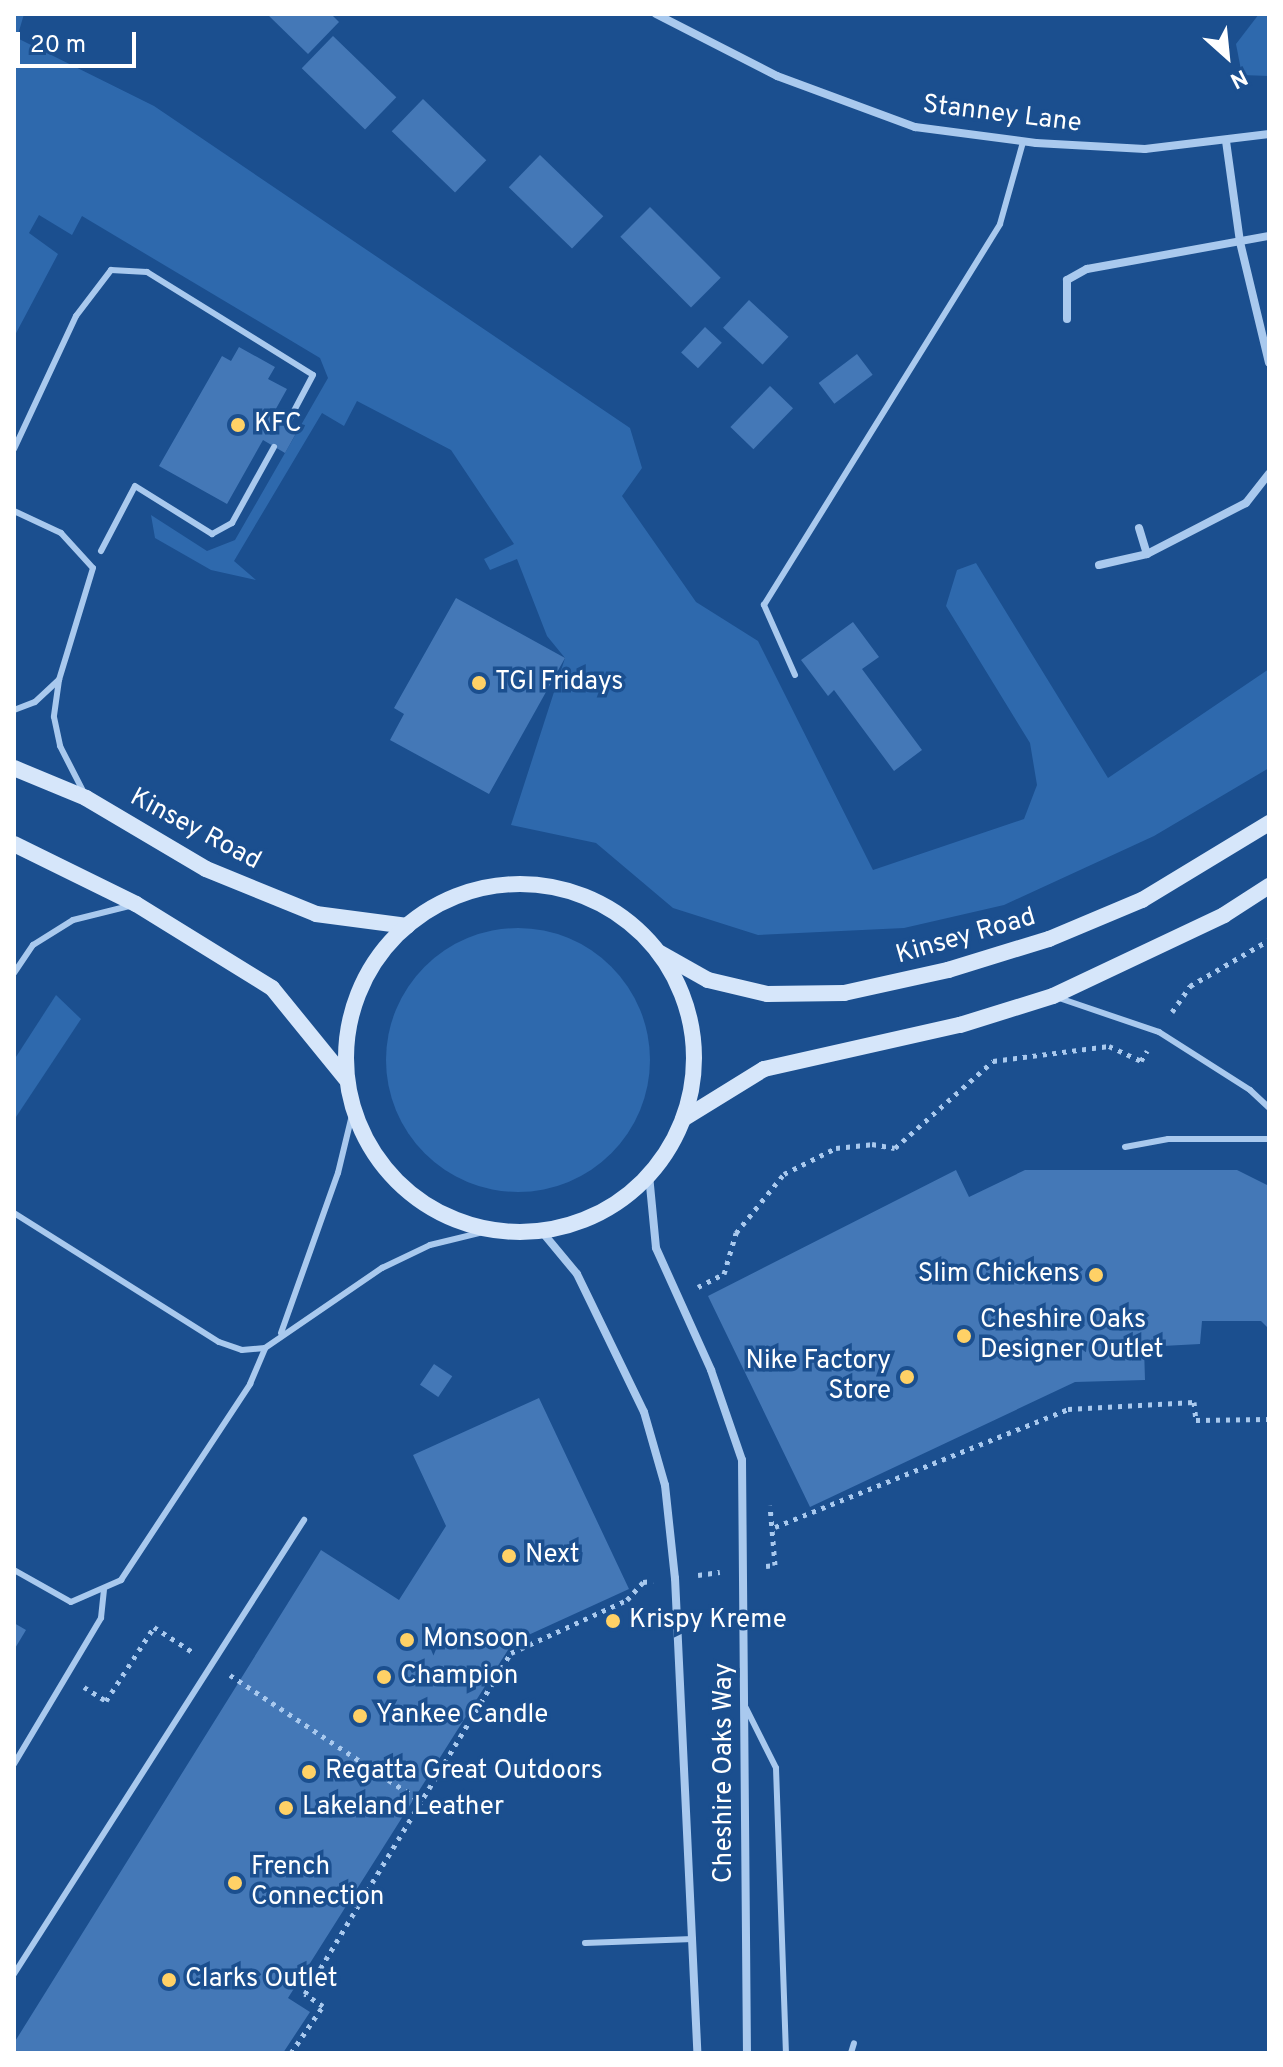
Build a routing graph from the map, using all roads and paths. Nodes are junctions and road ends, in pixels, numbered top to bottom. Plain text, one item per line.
1 (656, 14) edge
2 (1269, 134) edge
3 (1226, 141) junction
4 (1023, 142) junction
5 (1269, 236) edge
6 (1240, 242) junction
7 (1067, 319) dead end
8 (1269, 363) edge
9 (288, 422) dead end
10 (274, 447) dead end
11 (14, 449) edge
12 (1269, 474) edge
13 (14, 511) edge
14 (1139, 528) dead end
15 (101, 551) dead end
16 (1147, 554) junction
17 (1099, 565) dead end
18 (795, 675) dead end
19 (59, 680) junction
20 (14, 710) edge
21 (14, 768) edge
22 (86, 798) junction
23 (1269, 823) edge
24 (14, 844) edge
25 (1269, 886) edge
26 (136, 904) junction
27 (407, 926) junction
28 (1269, 940) edge
29 (659, 952) junction
30 (14, 973) edge
31 (1053, 996) junction
32 (1170, 1015) dead end
33 (1149, 1049) dead end
34 (346, 1079) junction
35 (1269, 1108) edge
36 (353, 1111) junction
37 (683, 1119) junction
38 (1269, 1139) edge
39 (1125, 1147) dead end
40 (649, 1175) junction
41 (14, 1213) edge
42 (492, 1230) junction
43 (543, 1233) junction
44 (699, 1304) dead end
45 (280, 1337) junction
46 (265, 1348) junction
47 (1269, 1419) edge
48 (769, 1500) dead end
49 (304, 1520) dead end
50 (775, 1527) junction
51 (747, 1568) junction
52 (14, 1570) edge
53 (675, 1578) junction
54 (104, 1590) junction
55 (744, 1705) junction
56 (14, 1764) edge
57 (694, 1939) junction
58 (585, 1943) dead end
59 (14, 1974) edge
60 (854, 2043) dead end
61 (291, 2053) edge
62 (697, 2053) edge
63 (747, 2053) edge
64 (786, 2053) edge
65 (853, 2053) edge

1 - 4 street, Stanney Lane
2 - 3 street, Stanney Lane
3 - 4 street, Stanney Lane
3 - 6 street
4 - 18 lane
5 - 6 street
6 - 7 street
6 - 8 street
9 - 11 lane
10 - 15 lane
12 - 16 street
13 - 19 lane
14 - 16 street
16 - 17 street
19 - 20 lane
19 - 22 lane
21 - 22 main road, Kinsey Road
22 - 27 main road, Kinsey Road
23 - 29 main road, Kinsey Road
24 - 26 main road
25 - 31 main road
26 - 30 lane
26 - 34 main road
27 - 29 main road
27 - 34 main road
28 - 32 path
29 - 37 main road
31 - 35 lane
31 - 37 main road
33 - 44 path
34 - 36 main road
36 - 42 main road
36 - 45 lane
37 - 40 main road
38 - 39 lane
40 - 43 main road
40 - 51 street, Cheshire Oaks Way
41 - 46 lane
42 - 43 main road
42 - 45 lane
43 - 53 street, Cheshire Oaks Way
45 - 46 lane
46 - 54 lane
47 - 50 path
48 - 50 path
49 - 59 lane
50 - 51 path
51 - 53 path
51 - 55 street, Cheshire Oaks Way
52 - 54 lane
53 - 57 street, Cheshire Oaks Way
53 - 61 path
54 - 56 lane
55 - 63 street, Cheshire Oaks Way
55 - 64 lane
57 - 58 lane
57 - 62 street, Cheshire Oaks Way
60 - 65 lane

